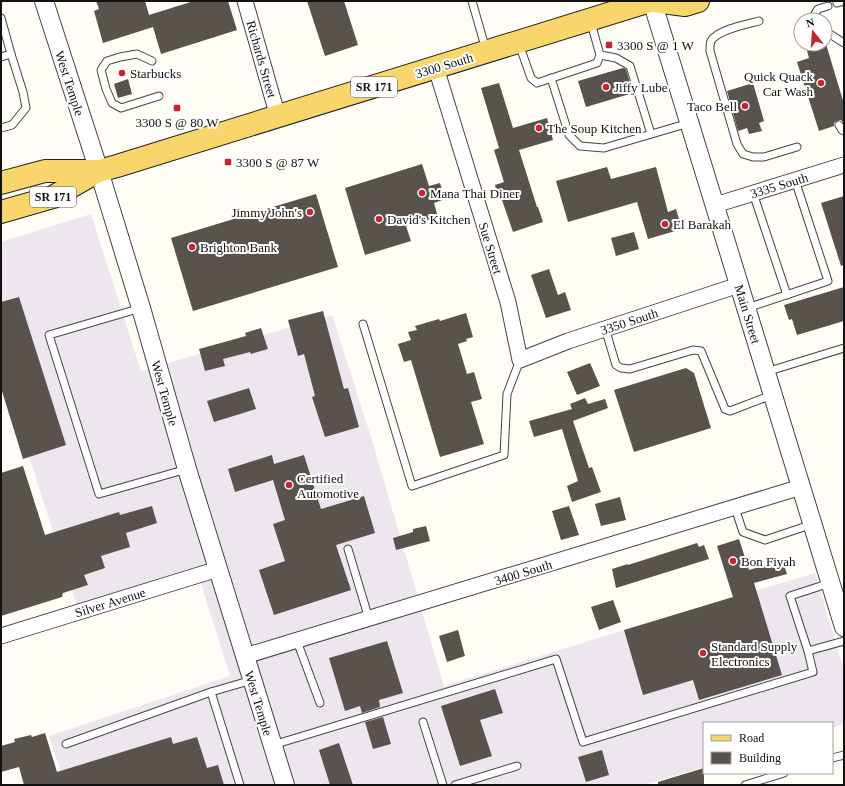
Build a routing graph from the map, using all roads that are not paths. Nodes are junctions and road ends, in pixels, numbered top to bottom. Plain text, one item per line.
1 (44, 1) edge
2 (245, 1) edge
3 (472, 1) edge
4 (651, 1) edge
5 (655, 1) edge
6 (698, 1) edge
7 (828, 6) dead end
8 (816, 12) edge
9 (1, 18) edge
10 (590, 20) junction
11 (758, 21) dead end
12 (833, 36) edge
13 (519, 42) junction
14 (844, 43) edge
15 (487, 52) junction
16 (12, 54) junction
17 (600, 55) junction
18 (1, 57) edge
19 (152, 61) dead end
20 (436, 68) junction
21 (551, 78) junction
22 (159, 96) dead end
23 (278, 117) junction
24 (689, 123) junction
25 (840, 125) dead end
26 (1, 128) edge
27 (844, 131) edge
28 (651, 134) junction
29 (797, 147) dead end
30 (844, 165) edge
31 (99, 170) junction
32 (795, 180) junction
33 (1, 183) edge
34 (753, 193) junction
35 (715, 205) junction
36 (1, 212) edge
37 (739, 285) junction
38 (787, 295) junction
39 (141, 308) junction
40 (746, 309) junction
41 (363, 324) dead end
42 (605, 328) junction
43 (844, 348) edge
44 (520, 360) junction
45 (766, 372) junction
46 (773, 395) junction
47 (187, 469) junction
48 (801, 487) junction
49 (735, 508) junction
50 (813, 524) junction
51 (348, 549) dead end
52 (218, 569) junction
53 (831, 583) junction
54 (369, 619) junction
55 (844, 627) edge
56 (1, 636) edge
57 (297, 641) junction
58 (844, 641) edge
59 (808, 651) junction
60 (245, 656) junction
61 (252, 680) junction
62 (211, 692) junction
63 (320, 703) dead end
64 (423, 722) dead end
65 (66, 744) dead end
66 (273, 745) junction
67 (844, 754) edge
68 (833, 758) edge
69 (517, 766) dead end
70 (781, 774) edge
71 (240, 785) edge
72 (285, 785) edge
73 (443, 785) edge
74 (455, 785) edge
75 (745, 785) edge

1 - 31 street, West Temple
2 - 23 street, Richards Street
3 - 15 lane
4 - 10 main road, 3300 South / SR 171
4 - 24 street, Main Street
5 - 6 main road
7 - 8 lane
9 - 16 lane
10 - 13 main road, 3300 South / SR 171
10 - 17 lane
11 - 29 lane
12 - 14 lane
13 - 15 main road, 3300 South / SR 171
13 - 21 lane
15 - 20 main road, 3300 South / SR 171
16 - 18 lane
16 - 26 lane
17 - 21 lane
17 - 28 lane
19 - 22 lane
20 - 23 main road, 3300 South / SR 171
20 - 44 street, Sue Street
21 - 28 lane
23 - 31 main road, 3300 South / SR 171
24 - 28 lane
24 - 35 street, Main Street
25 - 27 lane
30 - 32 street, 3335 South
31 - 33 main road, 3300 South / SR 171
31 - 36 main road, 3300 South / SR 171
31 - 39 street, West Temple
32 - 34 street, 3335 South
32 - 38 lane
34 - 35 street, 3335 South
34 - 38 lane
35 - 37 street, Main Street
37 - 40 street, Main Street
37 - 42 street, 3350 South
38 - 40 lane
39 - 47 street, West Temple
39 - 47 lane
40 - 45 street, Main Street
41 - 44 lane
42 - 44 street, 3350 South
42 - 46 lane
43 - 45 lane
45 - 46 street, Main Street
46 - 48 street, Main Street
47 - 52 street, West Temple
48 - 49 street, 3400 South
48 - 50 street, Main Street
49 - 50 lane
49 - 54 street, 3400 South
50 - 53 street, Main Street
51 - 54 lane
52 - 56 street, Silver Avenue
52 - 60 street, West Temple
53 - 55 street, Main Street
53 - 59 lane
54 - 57 street, 3400 South
57 - 60 street, 3400 South
57 - 63 lane
58 - 59 lane
59 - 66 lane
60 - 61 street, West Temple
61 - 62 lane
61 - 66 street, West Temple
62 - 65 lane
62 - 71 lane
64 - 73 lane
66 - 72 street, West Temple
67 - 68 lane
69 - 74 lane
70 - 75 lane

